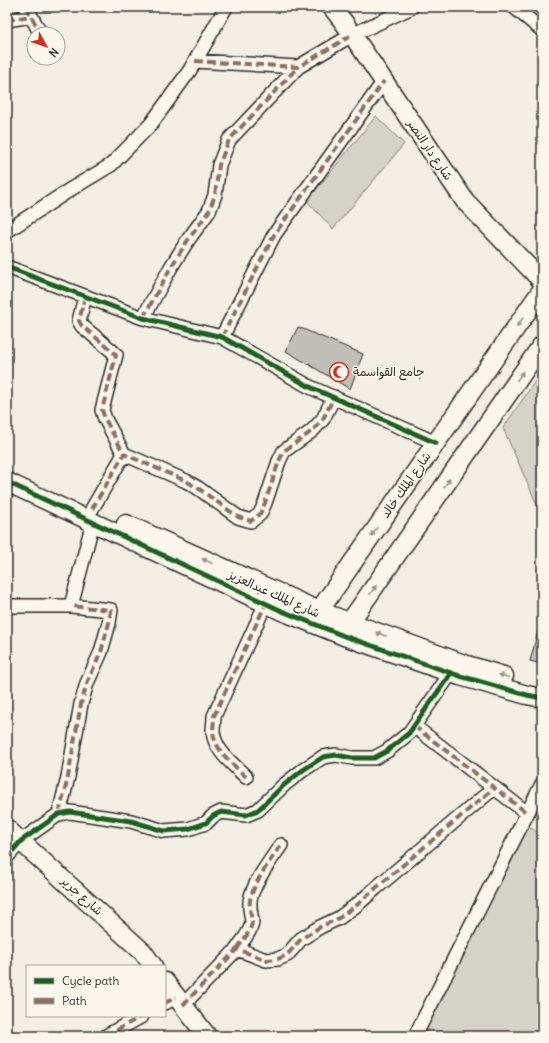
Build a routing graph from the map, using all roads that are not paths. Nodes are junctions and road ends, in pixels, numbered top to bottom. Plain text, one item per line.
1 (226, 7) edge
2 (332, 7) edge
3 (412, 7) edge
4 (514, 7) edge
5 (28, 12) edge
6 (7, 20) edge
7 (37, 26) edge
8 (542, 30) edge
9 (352, 35) junction
10 (195, 61) junction
11 (298, 68) junction
12 (384, 81) junction
13 (7, 231) edge
14 (7, 267) edge
15 (542, 281) edge
16 (542, 290) edge
17 (85, 296) junction
18 (143, 318) junction
19 (222, 337) junction
20 (542, 345) edge
21 (334, 397) junction
22 (436, 443) junction
23 (124, 454) junction
24 (7, 470) edge
25 (7, 482) edge
26 (92, 516) junction
27 (266, 603) junction
28 (7, 606) edge
29 (71, 606) junction
30 (316, 617) junction
31 (347, 629) junction
32 (451, 673) junction
33 (542, 686) edge
34 (542, 698) edge
35 (414, 726) junction
36 (246, 777) dead end
37 (542, 784) edge
38 (494, 788) junction
39 (527, 813) junction
40 (59, 814) junction
41 (7, 829) edge
42 (21, 841) junction
43 (280, 844) dead end
44 (7, 857) edge
45 (237, 949) junction
46 (152, 965) edge
47 (166, 984) edge
48 (175, 1002) edge
49 (140, 1017) edge
50 (106, 1036) edge
51 (207, 1036) edge
52 (415, 1036) edge

1 - 10 street
2 - 9 street, شارع دار النصر
3 - 9 street
4 - 8 street
5 - 6 street
5 - 7 street
9 - 11 street
9 - 12 street, شارع دار النصر
10 - 11 street
10 - 13 street
11 - 18 street
12 - 15 street, شارع دار النصر
12 - 19 street
14 - 17 street
16 -> 22 street, شارع الملك خالد
17 - 18 street
17 - 23 street
18 - 19 street
19 - 21 street
31 -> 20 street
21 - 22 street
21 - 23 street
22 -> 30 street, شارع الملك خالد
23 - 26 street
24 - 26 street, شارع الملك عبدالعزيز
25 - 26 street, شارع الملك عبدالعزيز
26 - 27 street, شارع الملك عبدالعزيز
26 - 29 street
30 -> 26 street, شارع الملك عبدالعزيز
27 - 30 street, شارع الملك عبدالعزيز
27 - 36 street
28 - 29 street
29 - 40 street
30 - 31 street, شارع الملك عبدالعزيز
31 - 32 street, شارع الملك عبدالعزيز
33 -> 31 street, شارع الملك عبدالعزيز
32 - 34 street, شارع الملك عبدالعزيز
32 - 35 street
35 - 38 street
35 - 40 street
37 - 39 street
38 - 39 street
38 - 45 street
39 - 52 street
40 - 42 street
41 - 42 street, شارع جرير
42 - 44 street
42 - 46 street, شارع جرير
43 - 45 street
45 - 48 street
47 - 48 street
48 - 51 street
49 - 50 street

